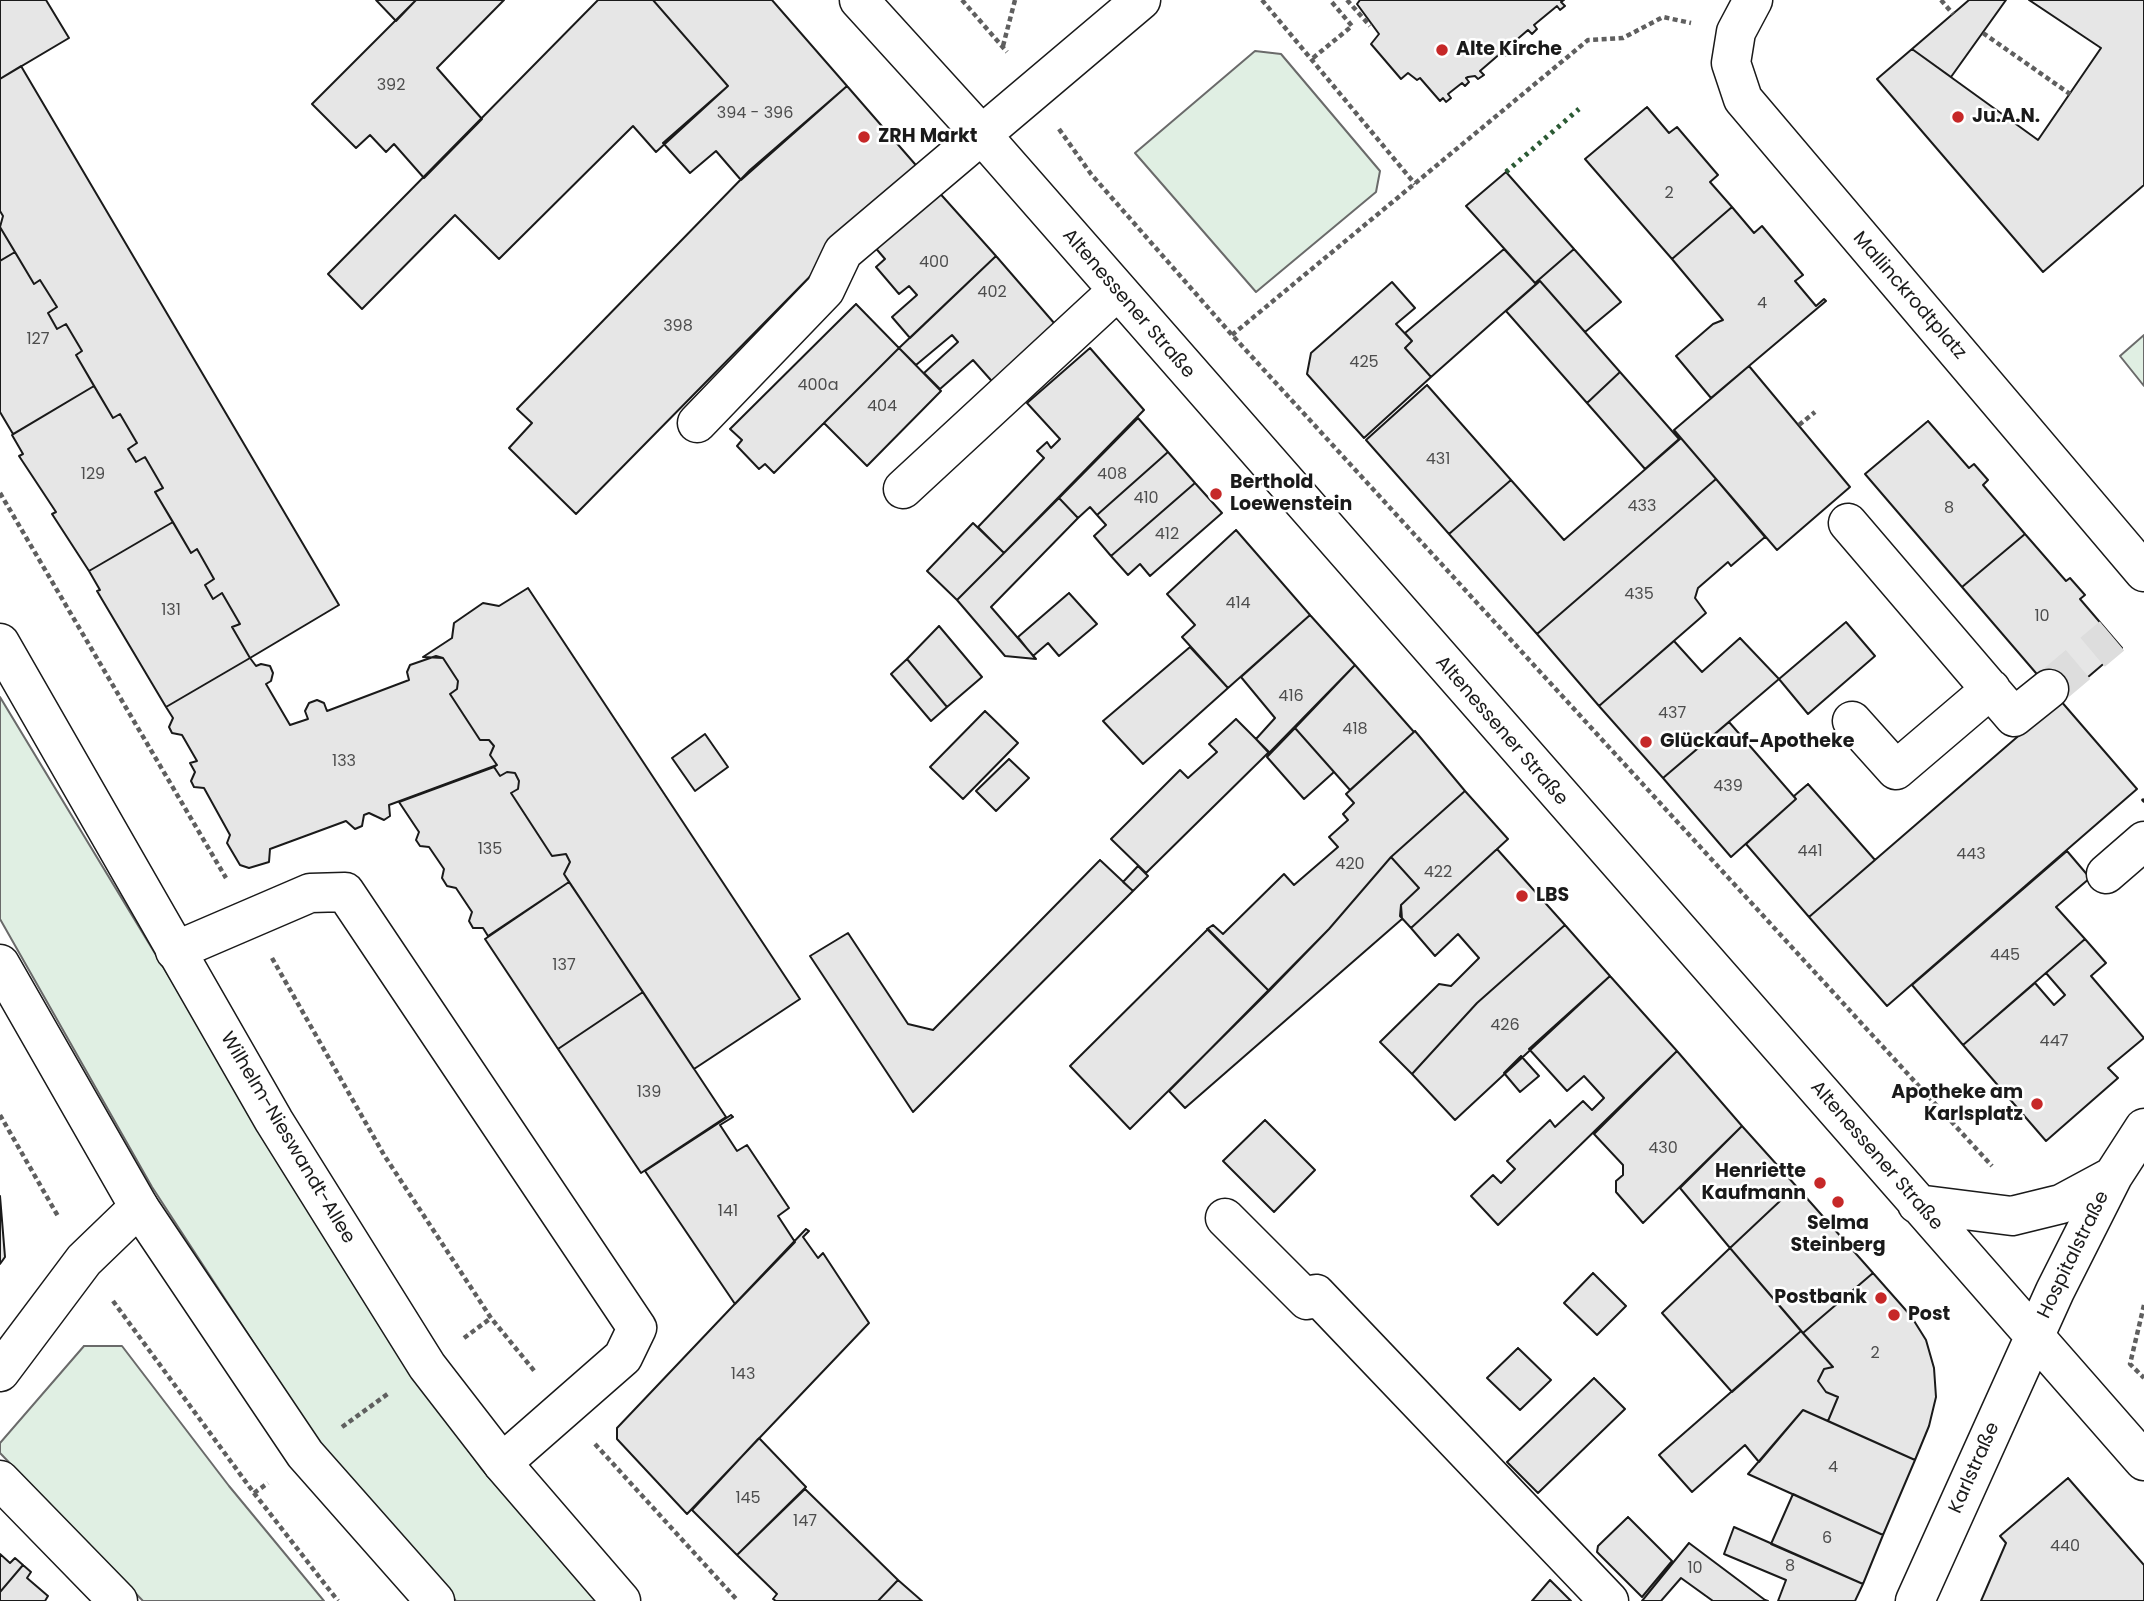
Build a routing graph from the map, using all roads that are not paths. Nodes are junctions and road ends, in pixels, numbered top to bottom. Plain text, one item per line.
1 (859, 0) edge
2 (1141, 0) edge
3 (1744, 16) edge
4 (981, 134) junction
5 (1116, 292) junction
6 (696, 423) dead end
7 (903, 489) dead end
8 (1848, 523) dead end
9 (2144, 572) edge
10 (0, 643) edge
11 (1991, 689) junction
12 (2049, 689) tunnel mouth
13 (1852, 721) dead end
14 (2144, 841) edge
15 (2106, 874) dead end
16 (175, 951) junction
17 (0, 964) edge
18 (2144, 1128) edge
19 (2113, 1176) junction
20 (1917, 1204) junction
21 (139, 1207) junction
22 (1225, 1218) dead end
23 (2035, 1335) junction
24 (0, 1372) edge
25 (2144, 1461) edge
26 (502, 1463) junction
27 (0, 1480) edge
28 (433, 1600) edge
29 (118, 1601) edge
30 (621, 1601) edge
31 (1609, 1601) edge
32 (1915, 1601) edge

1 - 4 street, Altenessener Straße
2 - 4 street
3 - 9 street, Mallinckrodtplatz
4 - 5 street, Altenessener Straße
4 - 6 street
5 - 7 street
5 - 20 street, Altenessener Straße
8 - 11 street
10 - 16 street, Wilhelm-Nieswandt-Allee
11 - 12 street
11 - 13 street
14 - 15 street
16 - 26 street, Wilhelm-Nieswandt-Allee
16 - 26 street
17 - 21 street
18 - 19 street, Hospitalstraße
19 - 20 street, Hospitalstraße
19 - 23 street, Hospitalstraße
20 - 23 street, Altenessener Straße
21 - 24 street
21 - 28 street
22 - 31 street
23 - 25 street, Altenessener Straße
23 - 32 street, Karlstraße
26 - 30 street, Wilhelm-Nieswandt-Allee
27 - 29 street

